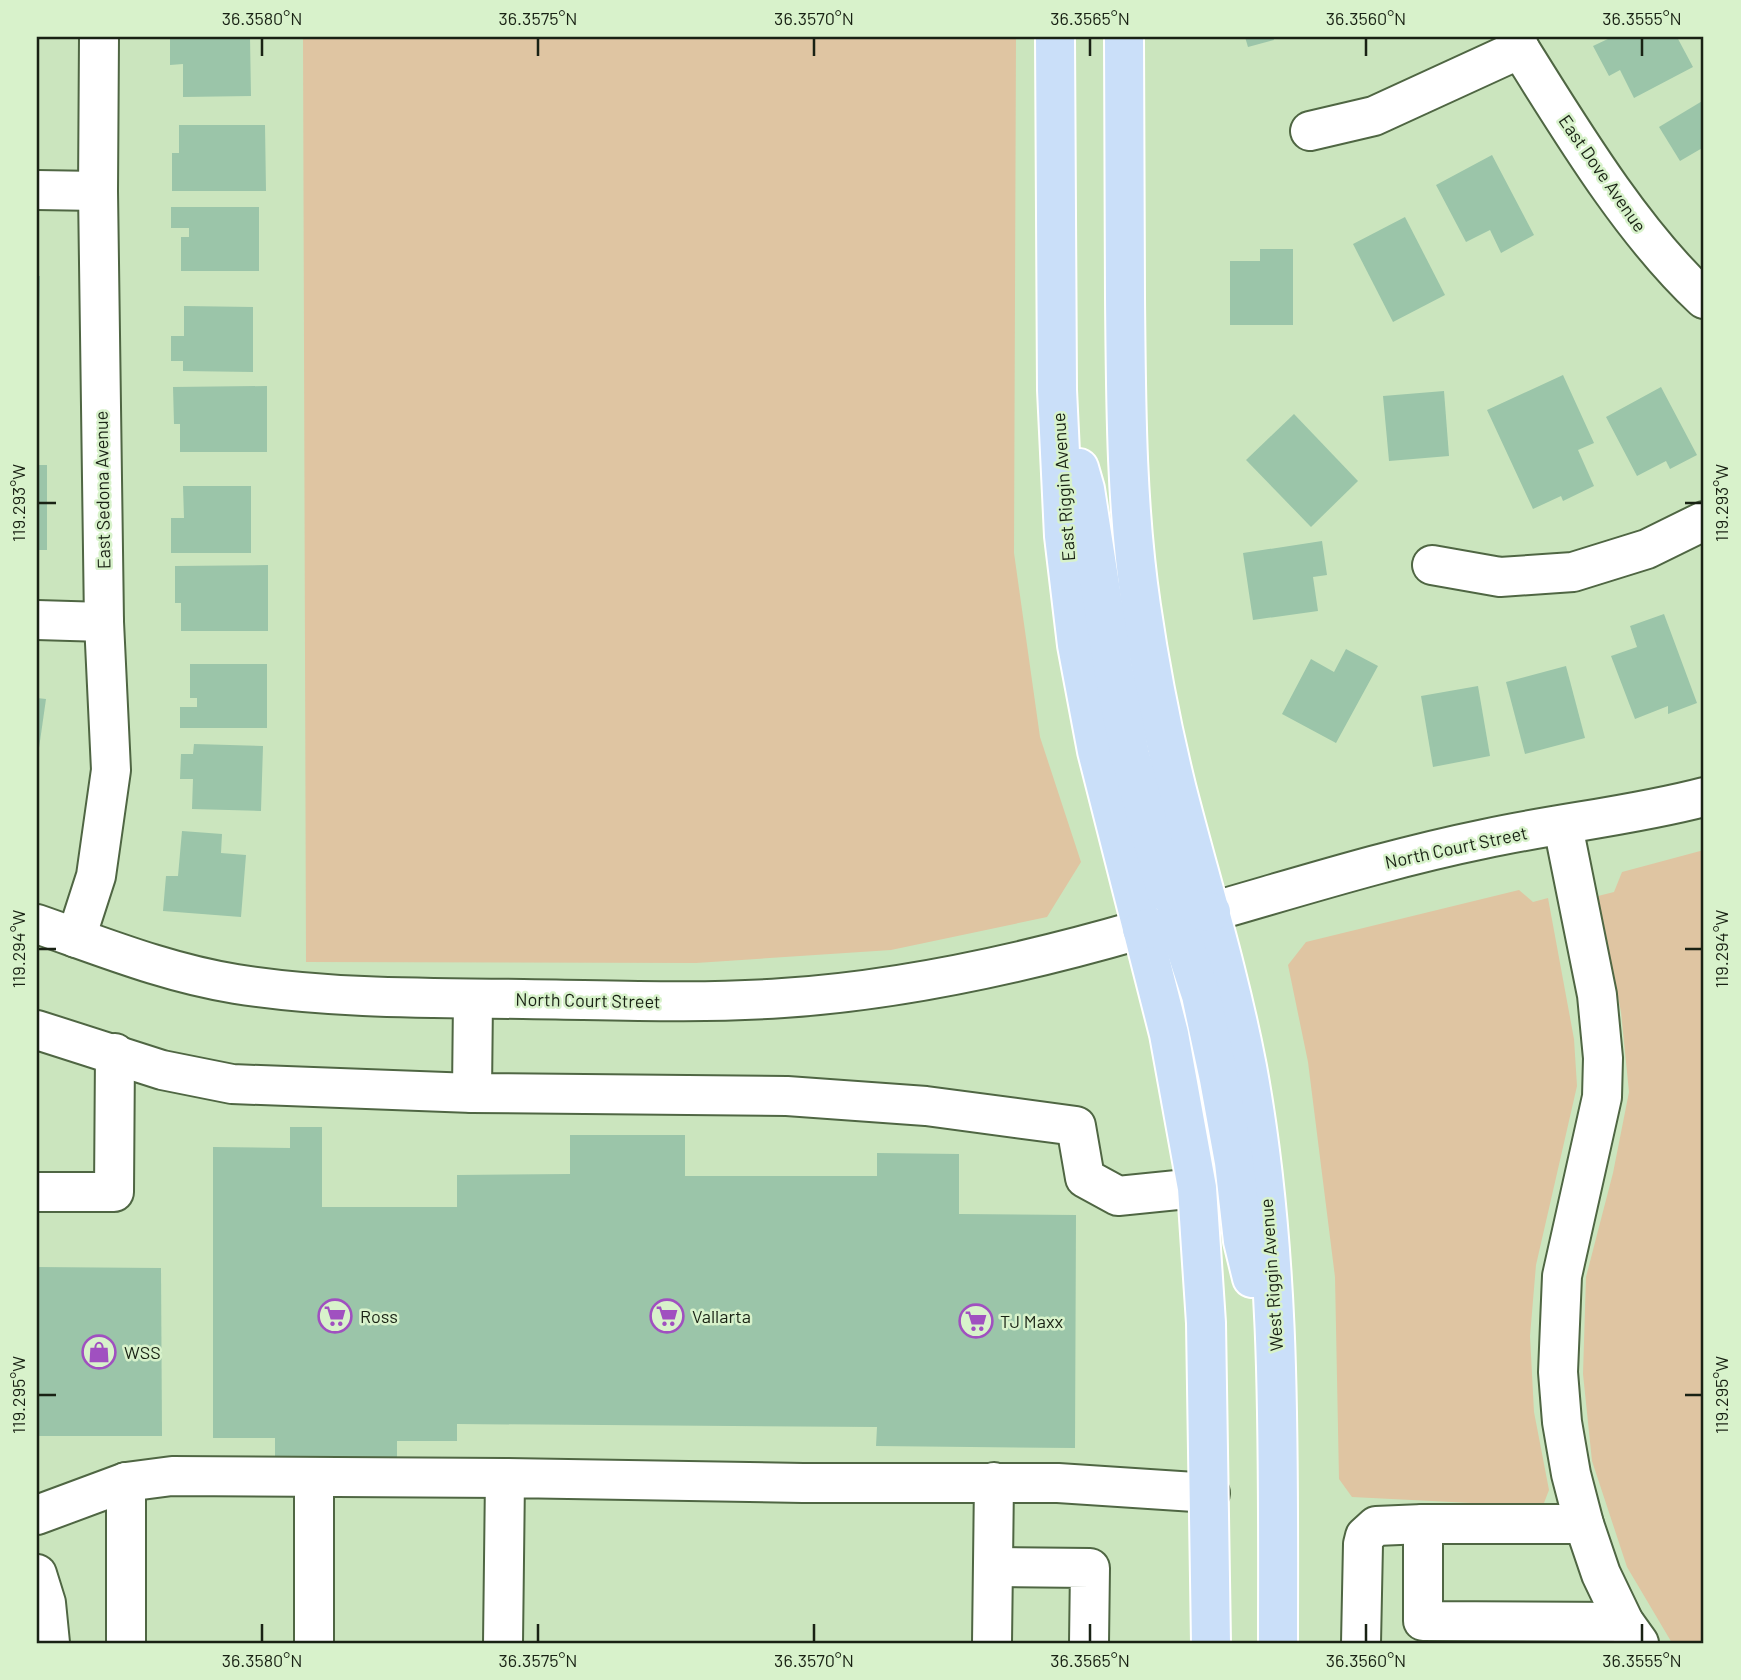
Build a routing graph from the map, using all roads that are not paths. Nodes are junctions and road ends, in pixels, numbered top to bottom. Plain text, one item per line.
1 (99, 37) edge
2 (1055, 37) edge
3 (1124, 37) edge
4 (1517, 43) edge
5 (1310, 131) dead end
6 (37, 190) edge
7 (98, 191) junction
8 (1704, 299) edge
9 (1057, 390) junction
10 (1704, 521) edge
11 (1432, 565) dead end
12 (37, 620) edge
13 (104, 622) junction
14 (1704, 797) edge
15 (1563, 826) junction
16 (1211, 912) junction
17 (37, 924) edge
18 (1142, 929) junction
19 (76, 938) junction
20 (473, 999) junction
21 (37, 1030) edge
22 (115, 1053) junction
23 (472, 1093) junction
24 (1197, 1188) junction
25 (37, 1192) edge
26 (1278, 1395) junction
27 (314, 1478) junction
28 (505, 1478) junction
29 (126, 1482) junction
30 (993, 1482) junction
31 (1210, 1493) junction
32 (37, 1515) edge
33 (1423, 1524) junction
34 (1584, 1524) junction
35 (993, 1567) junction
36 (37, 1574) edge
37 (1580, 1632) edge
38 (1632, 1632) edge
39 (50, 1643) edge
40 (126, 1643) edge
41 (314, 1643) edge
42 (503, 1643) edge
43 (992, 1643) edge
44 (1089, 1643) edge
45 (1211, 1643) edge
46 (1278, 1643) edge
47 (1361, 1643) edge

1 - 7 street, East Sedona Avenue
2 - 9 main road, East Riggin Avenue
3 - 16 main road
4 - 5 street
4 - 8 street, East Dove Avenue
6 - 7 street
7 - 13 street, East Sedona Avenue
9 - 16 main road
9 - 18 main road, East Riggin Avenue
10 - 11 street
12 - 13 street
13 - 19 street, East Sedona Avenue
14 - 15 street, North Court Street
15 - 16 street, North Court Street
15 - 34 street
16 - 26 main road, West Riggin Avenue
17 - 19 street, North Court Street
18 - 20 street, North Court Street
18 - 24 main road
18 - 26 main road
19 - 20 street, North Court Street
20 - 23 street
21 - 22 street
22 - 23 street
22 - 25 street
23 - 24 street
24 - 31 main road
26 - 46 main road, West Riggin Avenue
27 - 28 street
27 - 29 street
27 - 41 street
28 - 30 street
28 - 42 street
29 - 32 street
29 - 40 street
30 - 31 street
30 - 35 street
31 - 45 main road
33 - 34 street
33 - 37 street
33 - 47 street
34 - 38 street
35 - 43 street
35 - 44 street
36 - 39 street
37 - 38 street

